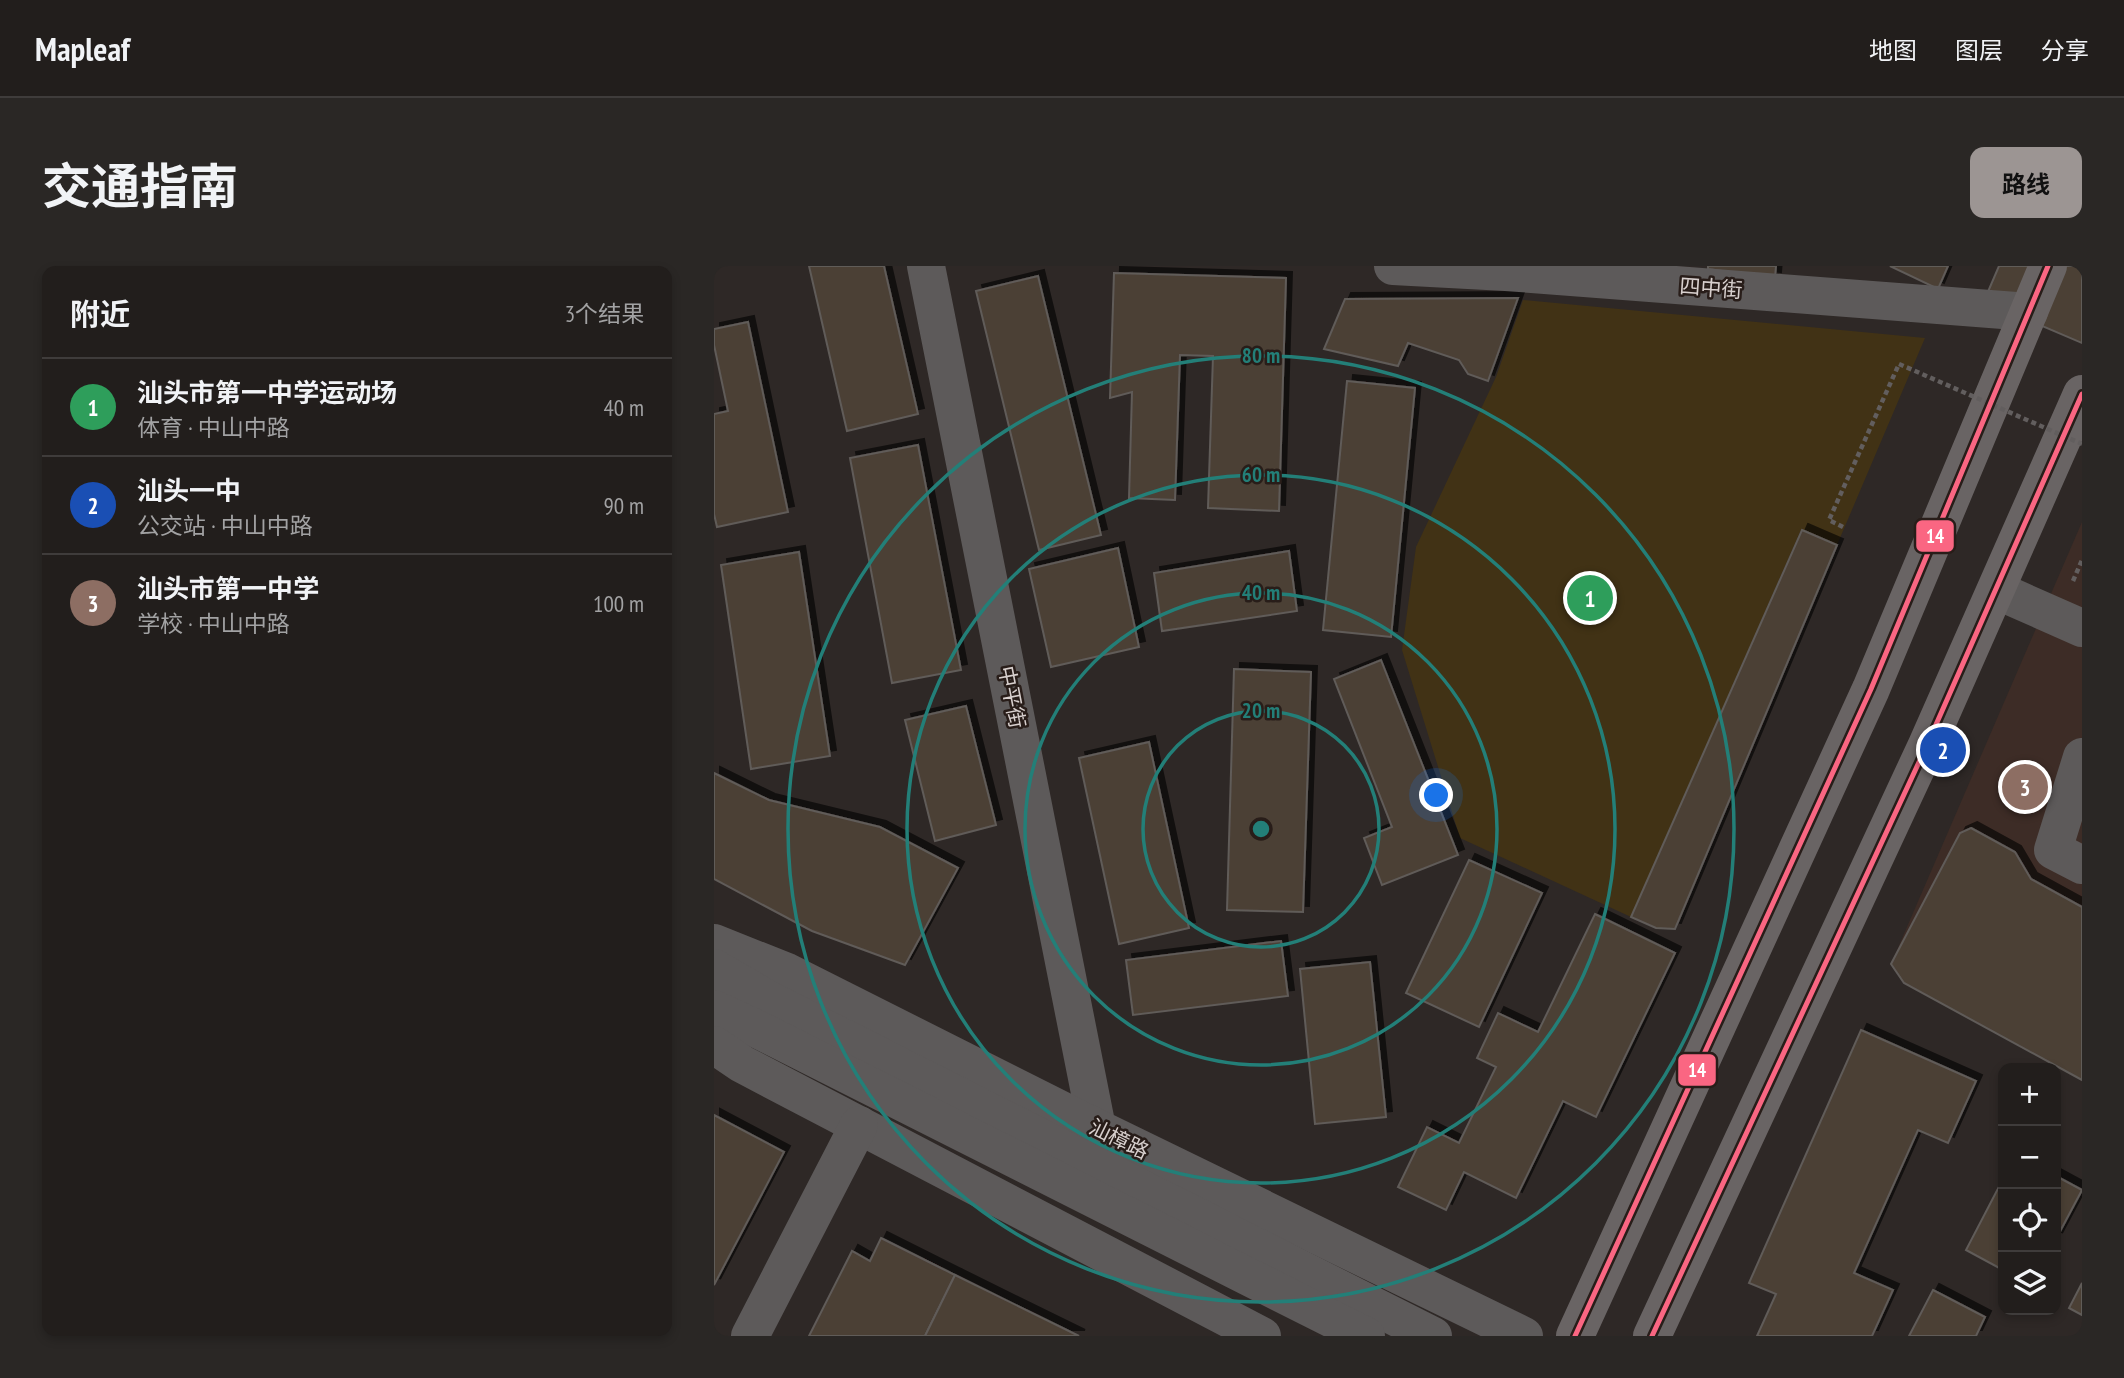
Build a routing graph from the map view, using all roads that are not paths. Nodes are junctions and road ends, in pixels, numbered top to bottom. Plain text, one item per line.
1 (926, 266) edge
2 (1393, 266) edge
3 (2048, 266) edge
4 (2029, 312) junction
5 (2082, 394) edge
6 (1997, 590) junction
7 (2082, 628) edge
8 (2082, 757) edge
9 (2082, 865) edge
10 (714, 943) edge
11 (714, 968) edge
12 (714, 1009) edge
13 (762, 1014) junction
14 (714, 1045) edge
15 (859, 1125) junction
16 (1097, 1128) junction
17 (750, 1336) edge
18 (1262, 1336) edge
19 (1366, 1336) edge
20 (1433, 1336) edge
21 (1524, 1336) edge
22 (1575, 1336) edge
23 (1652, 1336) edge

1 - 16 street, 中平街
2 - 4 street, 四中街
3 - 4 main road
4 - 22 main road
5 - 6 main road
6 - 7 street
6 - 23 main road
8 - 9 street
10 - 16 street, 汕樟路
11 - 13 street, 汕樟路
12 - 13 street, 汕樟路
13 - 19 street, 汕樟路
13 - 20 street, 汕樟路
14 - 15 street
15 - 17 street
15 - 18 street
16 - 21 street, 汕樟路

